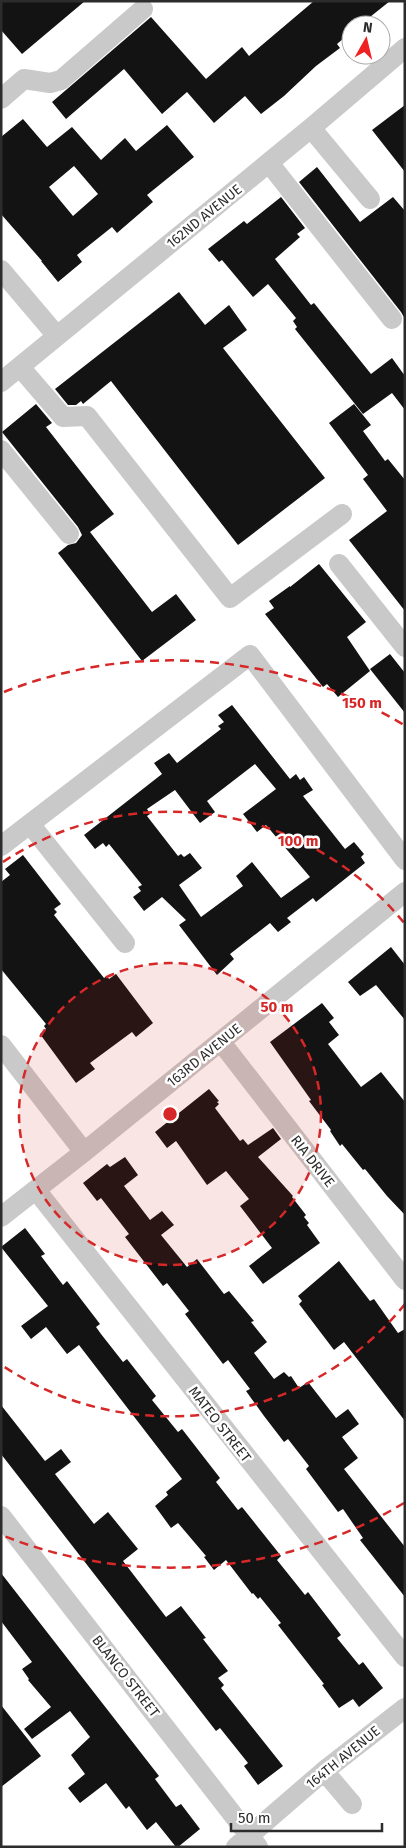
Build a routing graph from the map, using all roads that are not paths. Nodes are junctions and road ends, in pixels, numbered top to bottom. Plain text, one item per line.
1 (143, 9) dead end
2 (405, 48) edge
3 (1, 99) edge
4 (311, 128) junction
5 (269, 163) junction
6 (370, 199) dead end
7 (1, 270) edge
8 (392, 319) dead end
9 (58, 336) junction
10 (20, 367) junction
11 (1, 382) edge
12 (1, 450) edge
13 (342, 514) dead end
14 (69, 534) dead end
15 (339, 564) dead end
16 (405, 647) edge
17 (30, 824) junction
18 (1, 846) edge
19 (405, 860) edge
20 (404, 895) edge
21 (125, 943) dead end
22 (221, 1042) junction
23 (1, 1045) edge
24 (84, 1152) junction
25 (36, 1190) junction
26 (1, 1217) edge
27 (405, 1280) edge
28 (1, 1516) edge
29 (405, 1658) edge
30 (405, 1708) edge
31 (324, 1771) junction
32 (352, 1804) dead end
33 (248, 1843) edge

1 - 3 street
2 - 4 street, 162ND AVENUE
4 - 5 street, 162ND AVENUE
4 - 6 street
5 - 8 street
5 - 9 street, 162ND AVENUE
7 - 9 street
9 - 10 street, 162ND AVENUE
10 - 11 street, 162ND AVENUE
10 - 13 street
12 - 14 street
15 - 16 street
17 - 18 street
17 - 19 street
17 - 21 street
20 - 22 street, 163RD AVENUE
22 - 24 street, 163RD AVENUE
22 - 27 street, RIA DRIVE
23 - 24 street
24 - 25 street, 163RD AVENUE
25 - 26 street, 163RD AVENUE
25 - 29 street, MATEO STREET
28 - 33 street, BLANCO STREET
30 - 31 street, 164TH AVENUE
31 - 32 street
31 - 33 street, 164TH AVENUE

